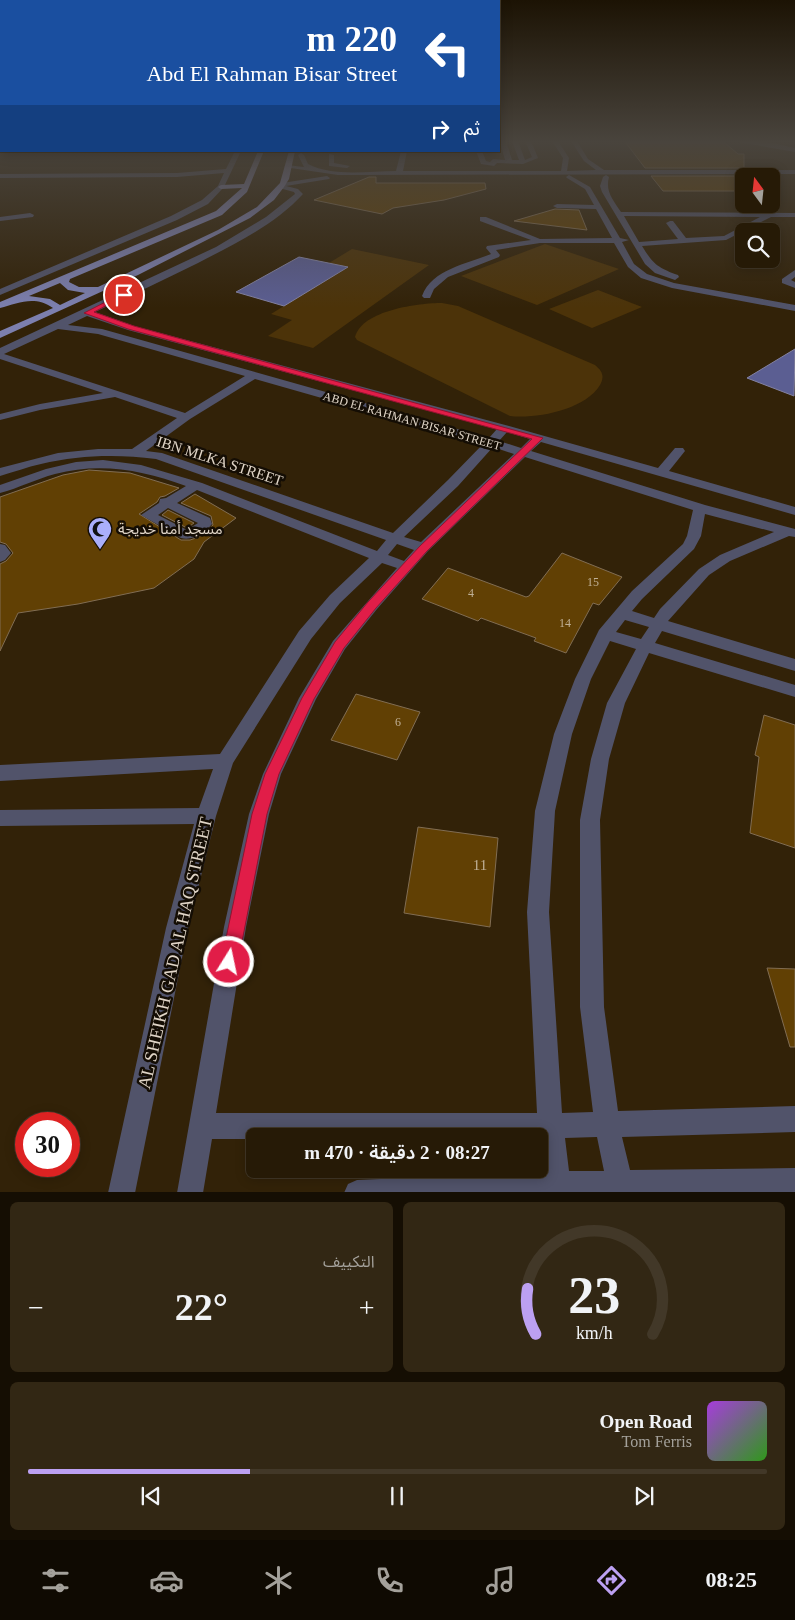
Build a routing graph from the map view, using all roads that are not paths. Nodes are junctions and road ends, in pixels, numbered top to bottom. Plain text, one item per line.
1 (208, 197) edge
2 (240, 197) edge
3 (273, 197) edge
4 (296, 197) edge
5 (593, 197) edge
6 (609, 197) edge
7 (557, 206) dead end
8 (599, 207) junction
9 (619, 214) junction
10 (30, 215) dead end
11 (770, 215) junction
12 (795, 215) edge
13 (0, 219) edge
14 (483, 219) dead end
15 (670, 223) dead end
16 (756, 223) edge
17 (728, 225) dead end
18 (735, 233) edge
19 (735, 234) edge
20 (617, 240) junction
21 (540, 241) junction
22 (637, 242) junction
23 (684, 242) junction
24 (795, 274) edge
25 (66, 278) junction
26 (112, 285) junction
27 (795, 285) edge
28 (0, 292) edge
29 (427, 296) dead end
30 (795, 298) edge
31 (14, 299) junction
32 (0, 305) edge
33 (795, 308) edge
34 (59, 309) junction
35 (88, 313) junction
36 (56, 326) junction
37 (0, 335) edge
38 (0, 352) edge
39 (0, 356) edge
40 (254, 375) junction
41 (116, 394) junction
42 (0, 417) edge
43 (186, 417) junction
44 (505, 428) junction
45 (538, 438) junction
46 (492, 443) junction
47 (678, 451) dead end
48 (136, 452) junction
49 (524, 453) junction
50 (183, 464) junction
51 (0, 472) edge
52 (660, 473) junction
53 (170, 476) junction
54 (196, 485) junction
55 (0, 489) edge
56 (165, 502) dead end
57 (700, 508) junction
58 (795, 511) edge
59 (791, 532) edge
60 (395, 538) junction
61 (0, 548) edge
62 (424, 548) junction
63 (379, 557) junction
64 (0, 558) edge
65 (407, 567) junction
66 (621, 614) junction
67 (657, 624) junction
68 (605, 634) junction
69 (645, 646) junction
70 (795, 665) edge
71 (795, 691) edge
72 (226, 761) junction
73 (0, 774) edge
74 (206, 816) junction
75 (0, 818) edge
76 (795, 1119) edge
77 (607, 1125) junction
78 (201, 1126) junction
79 (550, 1126) junction
80 (795, 1181) edge
81 (620, 1184) junction
82 (558, 1185) junction
83 (122, 1192) edge
84 (190, 1192) edge
85 (357, 1192) edge

1 - 28 street
2 - 25 main road
3 - 26 main road
4 - 35 street
5 - 8 street
6 - 9 street
7 - 8 street
8 - 20 street
9 - 11 street
9 - 22 street
10 - 13 street
11 - 12 street
11 - 16 street
14 - 21 street
15 - 23 street
17 - 18 street
19 - 23 street
20 - 21 street
20 - 22 street
20 - 33 street
21 - 29 street
22 - 23 street
22 - 30 street
24 - 27 street
25 - 26 main road
25 - 31 main road
26 - 34 main road
31 - 32 main road
31 - 34 main road
34 - 37 main road
35 - 36 street
35 - 44 street, ABD EL RAHMAN BISAR STREET
36 - 38 street
36 - 40 street, ABD EL RAHMAN BISAR STREET
39 - 41 street
40 - 43 street
40 - 46 street, ABD EL RAHMAN BISAR STREET
41 - 42 street
41 - 43 street
43 - 48 street
44 - 45 street, ABD EL RAHMAN BISAR STREET
44 - 46 street, AL SHEIKH GAD AL HAQ STREET
45 - 49 street
45 - 52 street, ABD EL RAHMAN BISAR STREET
46 - 49 street, ABD EL RAHMAN BISAR STREET
46 - 60 street, AL SHEIKH GAD AL HAQ STREET
47 - 52 street
48 - 50 street, IBN MLKA STREET
48 - 51 street, IBN MLKA STREET
49 - 57 street, ABD EL RAHMAN BISAR STREET
49 - 62 street
50 - 53 street
50 - 60 street, IBN MLKA STREET
52 - 58 street, ABD EL RAHMAN BISAR STREET
53 - 54 street, IBN MLKA STREET
53 - 55 street, IBN MLKA STREET
54 - 56 street
54 - 63 street, IBN MLKA STREET
57 - 59 street, ABD EL RAHMAN BISAR STREET
57 - 66 street
59 - 67 street
60 - 62 street, IBN MLKA STREET
60 - 63 street, AL SHEIKH GAD AL HAQ STREET
61 - 64 street
62 - 65 street
63 - 65 street, IBN MLKA STREET
63 - 72 street, AL SHEIKH GAD AL HAQ STREET
65 - 78 street
66 - 67 street
66 - 68 street
67 - 69 street
67 - 70 street
68 - 69 street
68 - 79 street
69 - 71 street
69 - 77 street
72 - 73 street
72 - 74 street, AL SHEIKH GAD AL HAQ STREET
74 - 75 street
74 - 83 street, AL SHEIKH GAD AL HAQ STREET
76 - 77 street
77 - 79 street
77 - 81 street
78 - 79 street
78 - 84 street
79 - 82 street
80 - 81 street
81 - 82 street
82 - 85 street

